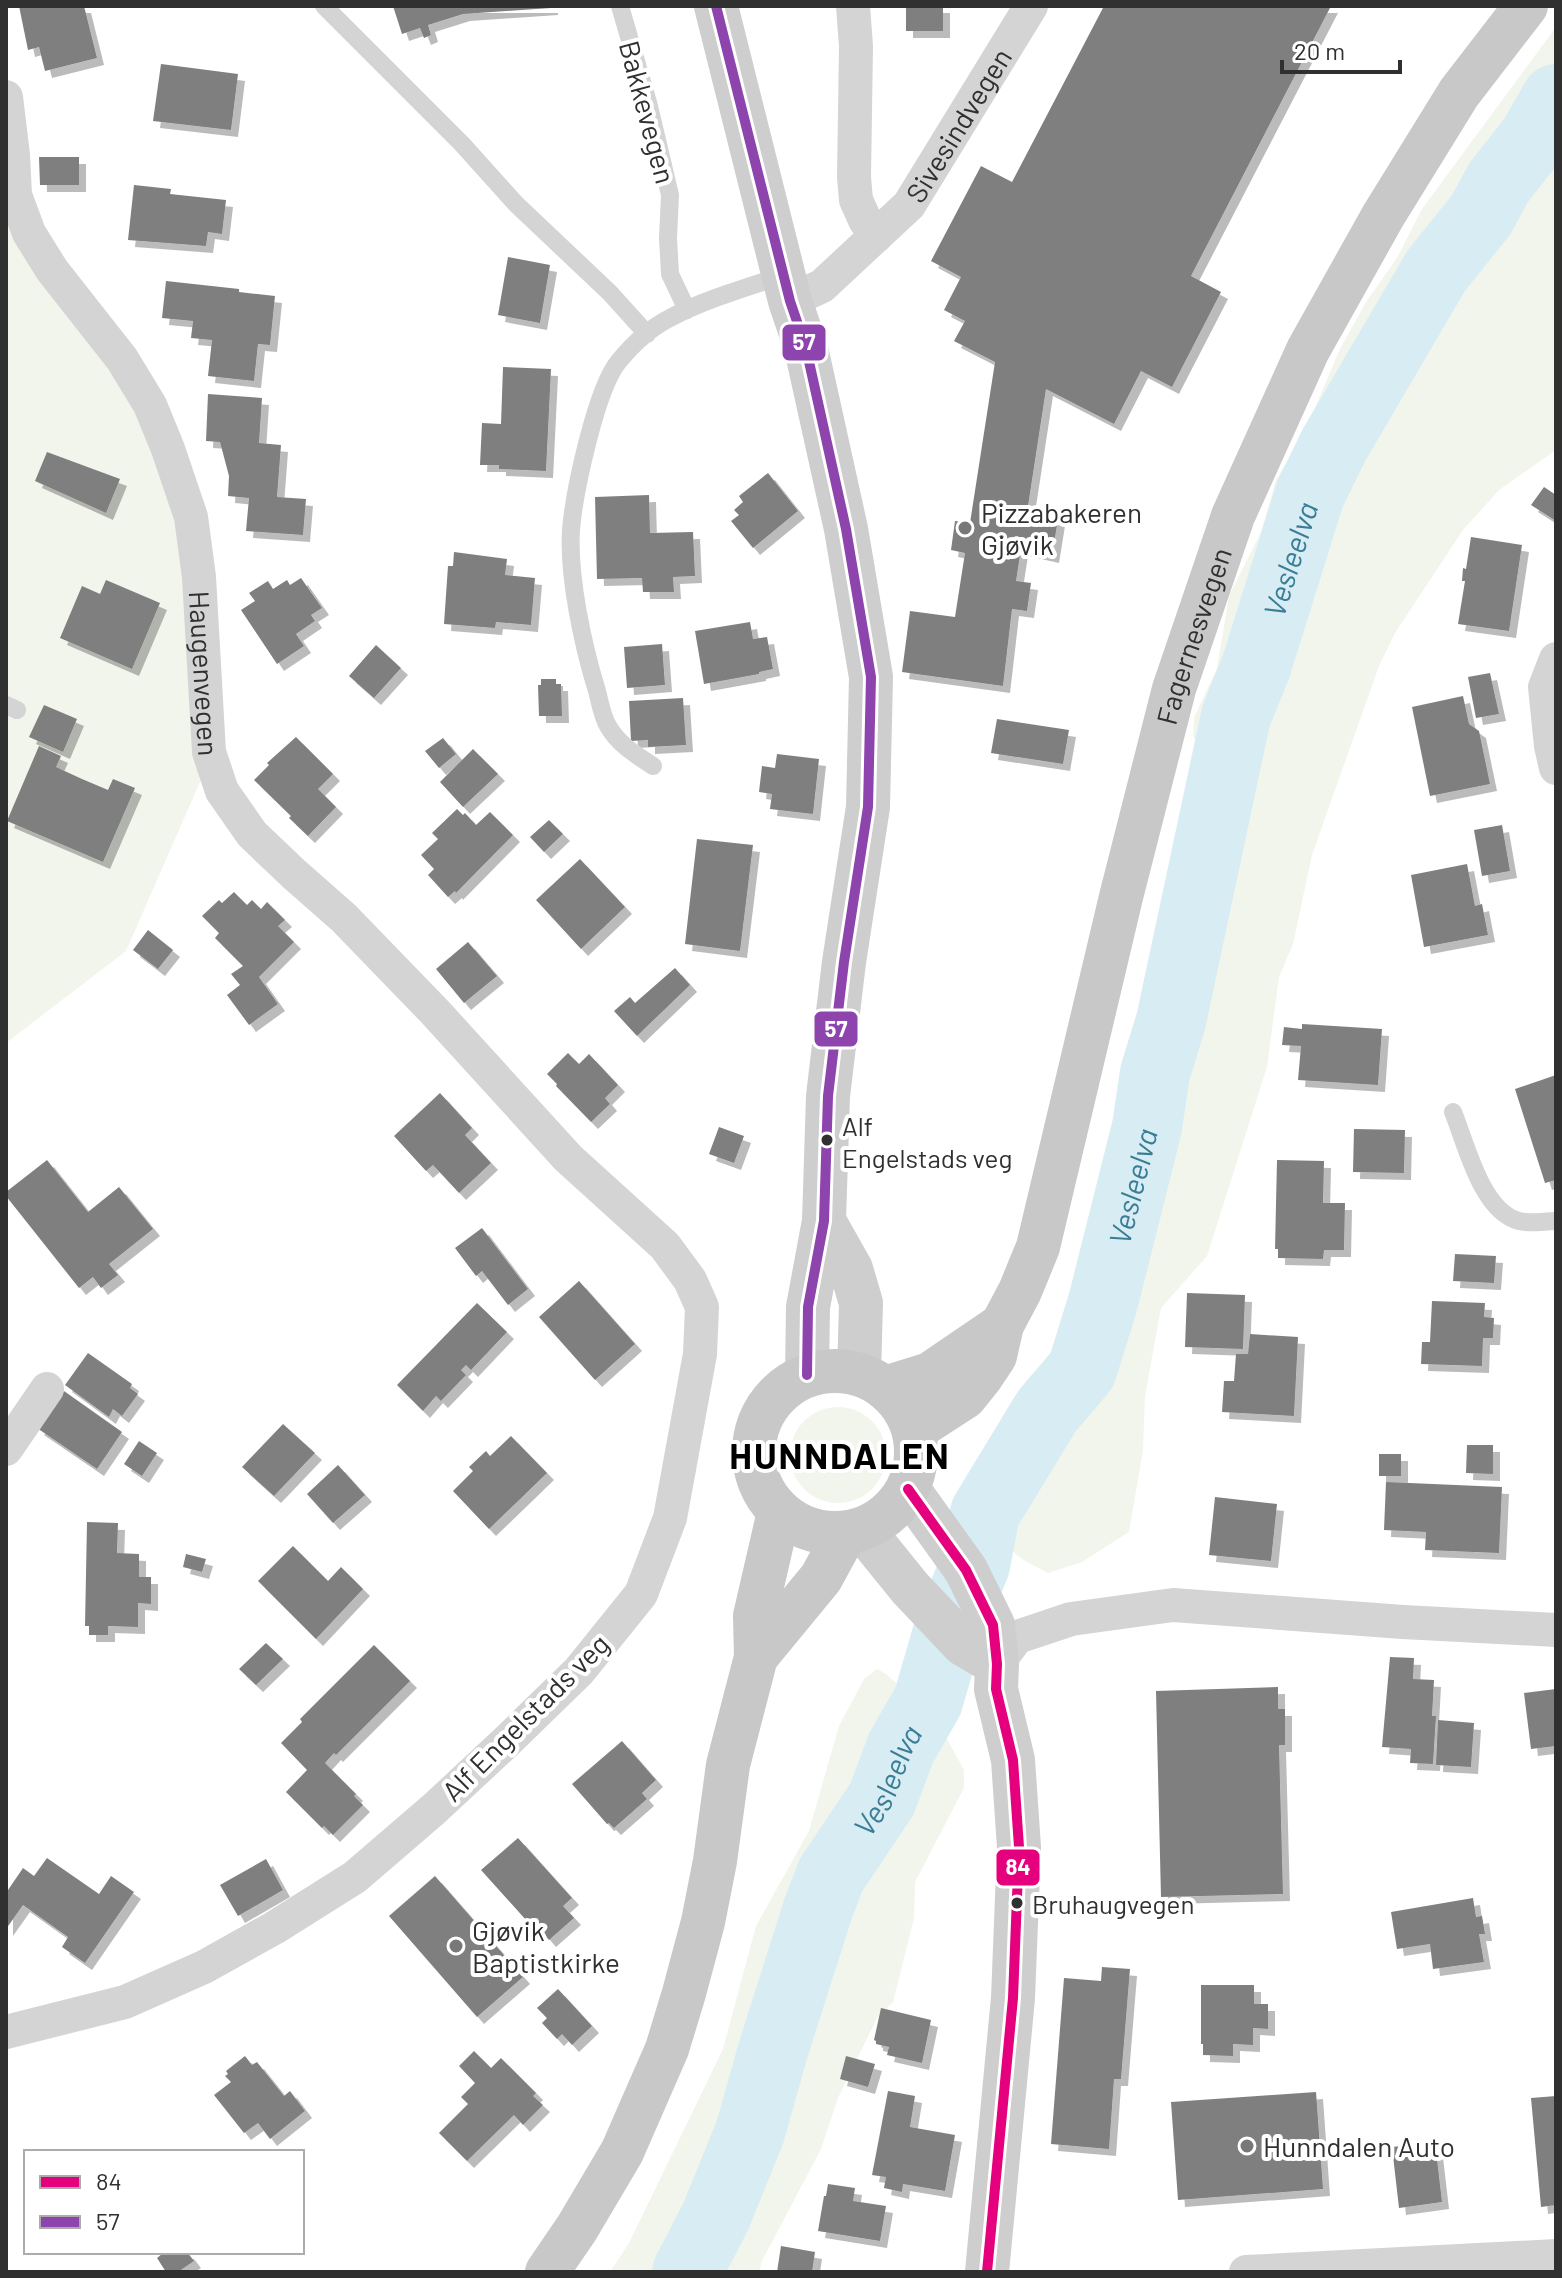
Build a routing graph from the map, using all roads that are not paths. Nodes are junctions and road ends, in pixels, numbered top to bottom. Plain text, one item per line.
1 (324, 6) edge
2 (620, 6) edge
3 (716, 6) edge
4 (853, 6) edge
5 (1031, 6) edge
6 (1526, 6) edge
7 (6, 97) edge
8 (876, 236) junction
9 (787, 288) junction
10 (687, 310) junction
11 (647, 334) junction
12 (1556, 659) edge
13 (653, 766) dead end
14 (1556, 768) edge
15 (1453, 1112) dead end
16 (568, 1158) joint
17 (824, 1221) junction
18 (1556, 1221) edge
19 (1002, 1325) junction
20 (807, 1375) junction
21 (872, 1381) junction
22 (47, 1389) dead end
23 (914, 1430) junction
24 (6, 1449) edge
25 (908, 1489) junction
26 (779, 1512) junction
27 (854, 1532) junction
28 (1556, 1630) edge
29 (756, 1657) junction
30 (997, 1664) junction
31 (6, 2032) edge
32 (1556, 2256) edge
33 (1404, 2268) edge
34 (547, 2272) edge
35 (987, 2272) edge
36 (1246, 2272) edge

1 - 11 lane
2 - 10 lane, Bakkevegen
3 - 9 main road
4 - 8 street
5 - 8 street, Sivesindvegen
6 - 19 main road, Fagernesvegen
7 - 16 street, Haugenvegen
8 - 9 street, Sivesindvegen
9 - 10 lane
9 - 17 main road
10 - 11 lane
11 - 13 lane
12 - 14 street
15 - 18 lane
16 - 31 street, Alf Engelstads veg
17 - 20 main road
17 - 21 main road
19 - 21 main road, Fagernesvegen
19 - 23 main road, Fagernesvegen
20 - 21 main road
20 - 26 main road
21 - 23 main road
22 - 24 street
23 - 25 main road
25 - 27 main road
25 - 30 main road
26 - 27 main road
26 - 29 main road
27 - 29 main road
27 - 30 main road
28 - 30 street
29 - 34 main road
30 - 35 main road
32 - 33 street
33 - 36 street

